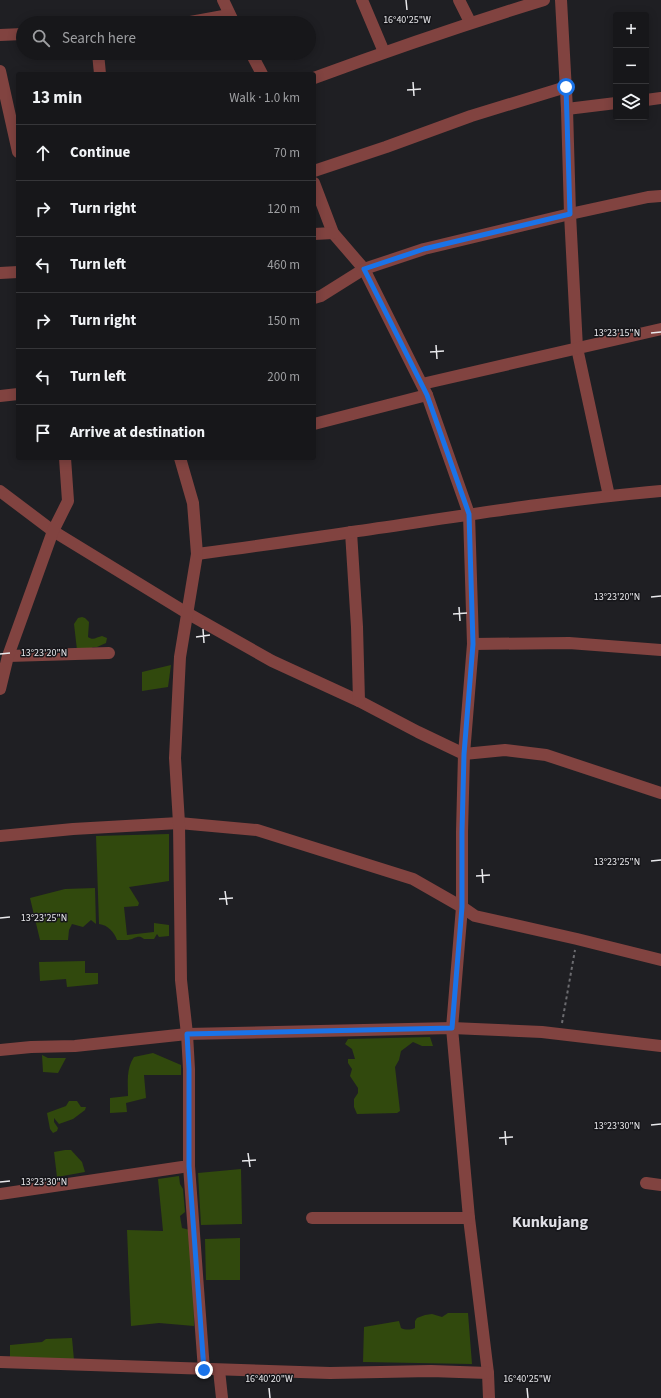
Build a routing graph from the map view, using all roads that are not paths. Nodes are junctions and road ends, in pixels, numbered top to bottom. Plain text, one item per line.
1 (223, 0) edge
2 (362, 0) edge
3 (459, 0) edge
4 (544, 0) edge
5 (561, 0) edge
6 (230, 16) edge
7 (470, 22) junction
8 (16, 34) edge
9 (0, 35) edge
10 (384, 52) junction
11 (99, 60) edge
12 (254, 60) edge
13 (0, 71) edge
14 (100, 72) edge
15 (261, 72) edge
16 (316, 77) edge
17 (566, 87) junction
18 (661, 98) edge
19 (649, 100) edge
20 (613, 103) edge
21 (568, 109) junction
22 (16, 140) edge
23 (316, 170) edge
24 (316, 188) edge
25 (661, 196) edge
26 (570, 214) junction
27 (333, 233) junction
28 (316, 234) edge
29 (364, 269) junction
30 (16, 272) edge
31 (0, 274) edge
32 (316, 297) edge
33 (661, 329) edge
34 (577, 348) junction
35 (425, 389) junction
36 (16, 394) edge
37 (0, 396) edge
38 (316, 423) edge
39 (65, 460) edge
40 (181, 460) edge
41 (661, 491) edge
42 (2, 495) edge
43 (609, 496) junction
44 (469, 514) junction
45 (53, 531) junction
46 (351, 532) junction
47 (197, 554) junction
48 (188, 613) junction
49 (473, 644) junction
50 (661, 650) edge
51 (109, 653) dead end
52 (8, 656) junction
53 (0, 689) edge
54 (359, 701) junction
55 (464, 754) junction
56 (661, 793) edge
57 (179, 823) junction
58 (0, 836) edge
59 (462, 907) junction
60 (661, 960) edge
61 (452, 1028) junction
62 (187, 1034) junction
63 (661, 1046) edge
64 (0, 1050) edge
65 (189, 1166) junction
66 (646, 1183) dead end
67 (661, 1185) edge
68 (0, 1194) edge
69 (312, 1218) dead end
70 (469, 1218) junction
71 (0, 1362) edge
72 (204, 1370) junction
73 (220, 1370) junction
74 (488, 1373) junction
75 (222, 1398) edge
76 (489, 1398) edge

1 - 6 street
2 - 10 street
3 - 7 street
4 - 7 street
5 - 17 street
7 - 10 street
8 - 9 street
10 - 16 street
11 - 14 street
12 - 15 street
13 - 22 street
17 - 21 street
17 - 23 street
18 - 19 street
20 - 21 street
21 - 26 street
24 - 27 street
25 - 26 street
26 - 29 street
26 - 34 street
27 - 28 street
27 - 29 street
29 - 32 street
29 - 35 street
30 - 31 street
33 - 34 street
34 - 35 street
34 - 43 street
35 - 38 street
35 - 44 street
36 - 37 street
39 - 45 street
40 - 47 street
41 - 43 street
42 - 45 street
43 - 44 street
44 - 46 street
44 - 49 street
45 - 48 street
45 - 52 street
46 - 47 street
46 - 54 street
47 - 48 street
48 - 54 street
48 - 57 street
49 - 50 street
49 - 55 street
51 - 52 street
52 - 53 street
54 - 55 street
55 - 56 street
55 - 59 street
57 - 58 street
57 - 59 street
57 - 62 street
59 - 60 street
59 - 61 street
61 - 62 street
61 - 63 street
61 - 70 street
62 - 64 street
62 - 65 street
65 - 68 street
65 - 72 street
66 - 67 street
69 - 70 street
70 - 74 street
71 - 72 street
72 - 73 street
73 - 74 street
73 - 75 street
74 - 76 street

